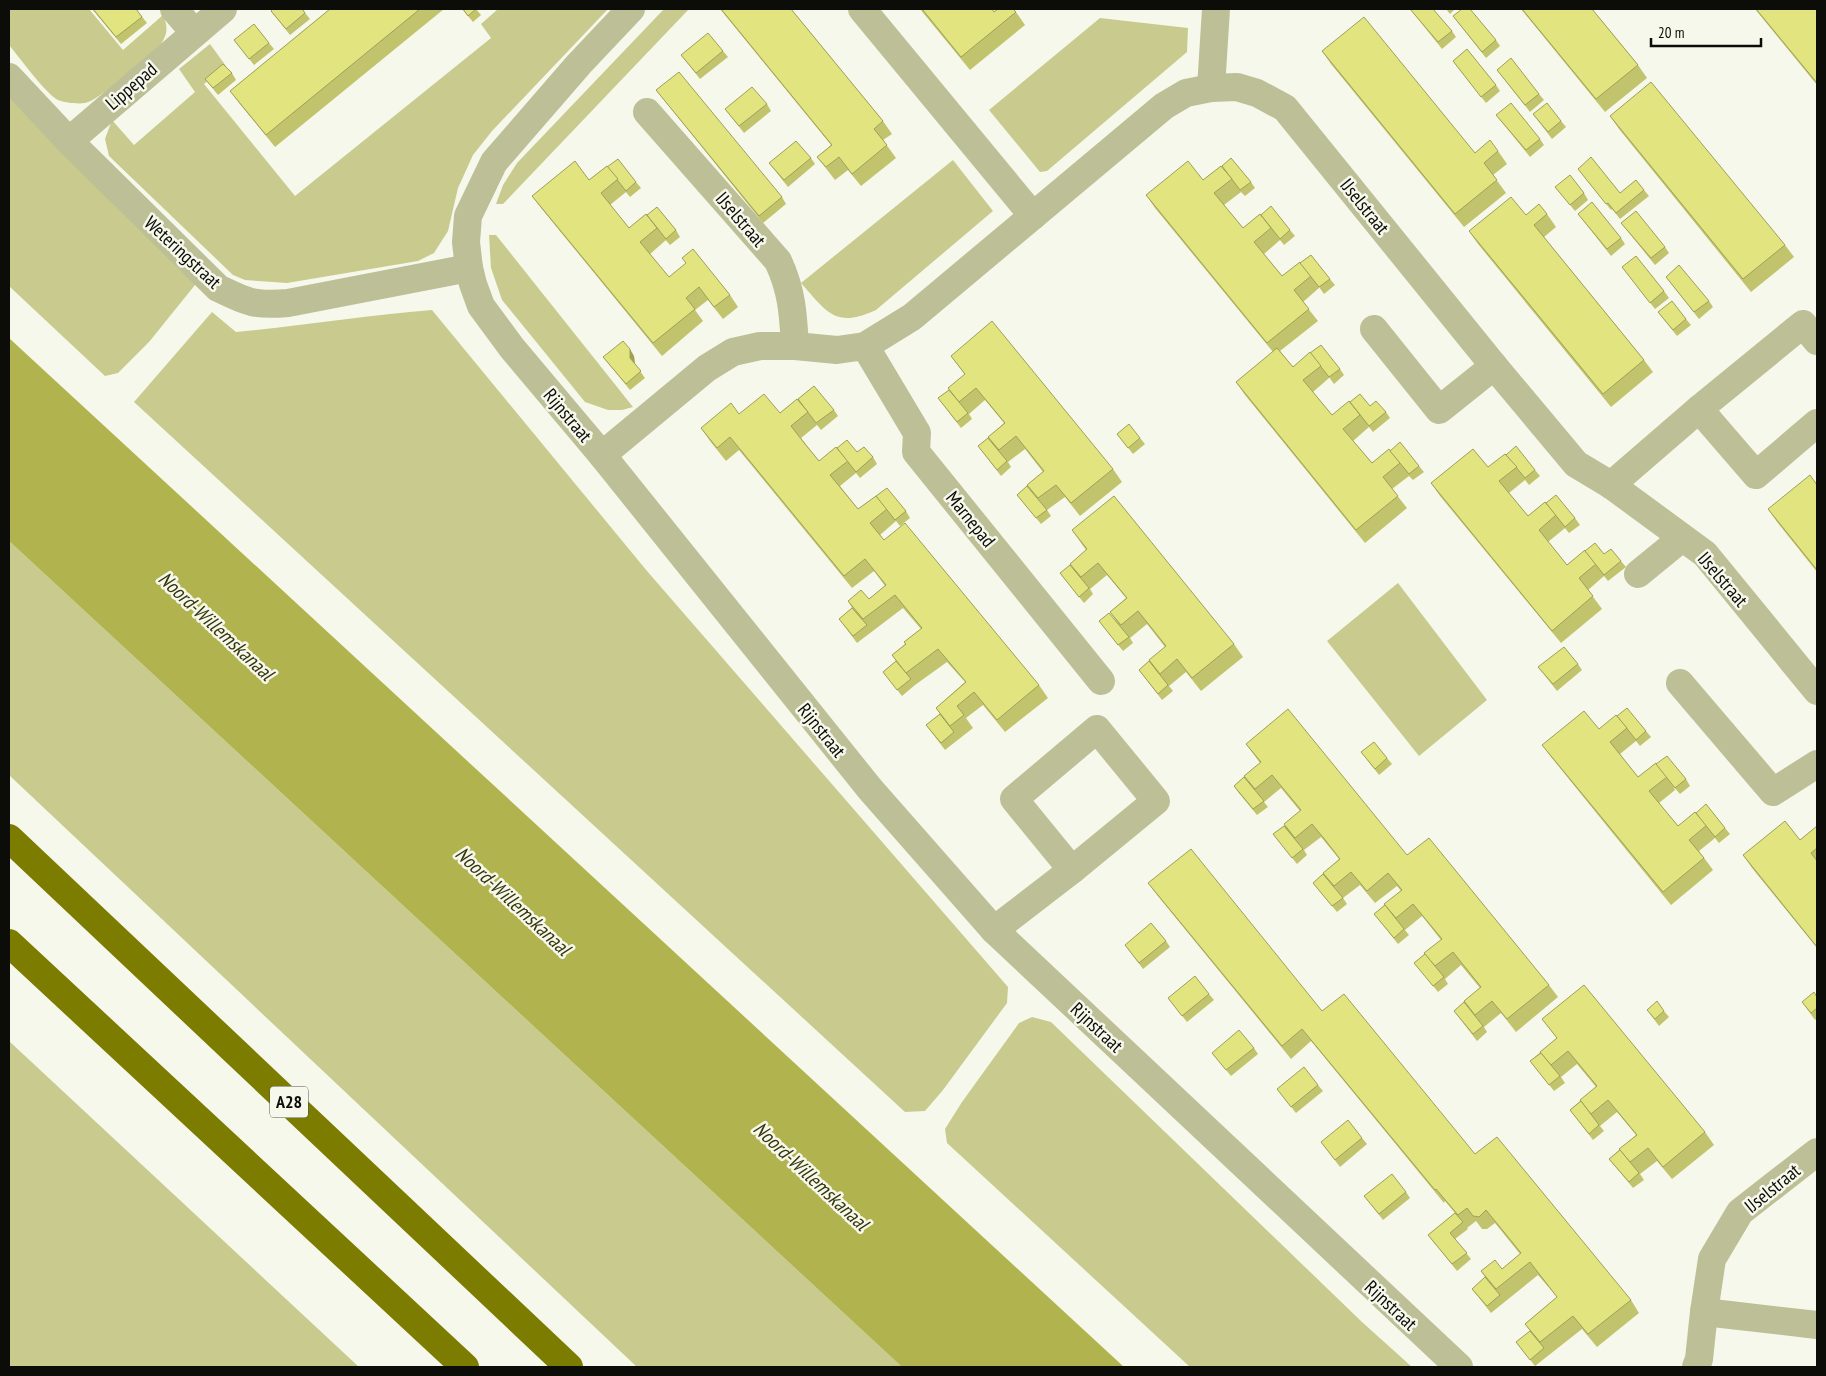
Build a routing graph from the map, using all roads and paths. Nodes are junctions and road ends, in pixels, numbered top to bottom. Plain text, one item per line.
1 (174, 9) edge
2 (223, 9) edge
3 (631, 9) edge
4 (862, 9) edge
5 (1216, 9) edge
6 (194, 32) junction
7 (9, 77) edge
8 (1211, 88) junction
9 (647, 112) dead end
10 (69, 140) junction
11 (1033, 216) junction
12 (469, 268) junction
13 (1374, 329) dead end
14 (1817, 341) edge
15 (794, 346) junction
16 (865, 346) junction
17 (1494, 366) junction
18 (1699, 409) junction
19 (1817, 423) edge
20 (602, 455) junction
21 (1611, 485) junction
22 (1682, 538) junction
23 (1638, 574) dead end
24 (1101, 681) dead end
25 (1680, 683) dead end
26 (1817, 691) edge
27 (1817, 764) edge
28 (9, 838) edge
29 (1072, 870) junction
30 (994, 930) junction
31 (9, 943) edge
32 (1817, 1152) edge
33 (1704, 1312) junction
34 (1817, 1325) edge
35 (465, 1367) edge
36 (569, 1367) edge
37 (1459, 1367) edge
38 (1696, 1367) edge

1 - 6 street
2 - 6 street, Lippepad
3 - 12 street, Rijnstraat
4 - 11 street
5 - 8 street
6 - 10 street, Lippepad
7 - 10 street, Weteringstraat
8 - 11 street, IJselstraat
8 - 17 street, IJselstraat
9 - 15 street, IJselstraat
10 - 12 street, Weteringstraat
11 - 16 street, IJselstraat
12 - 20 street, Rijnstraat
13 - 17 street
14 - 18 street
15 - 16 street, IJselstraat
15 - 20 street, IJselstraat
16 - 24 street, Marnepad
17 - 21 street, IJselstraat
18 - 19 street
18 - 21 street
20 - 30 street, Rijnstraat
21 - 22 street, IJselstraat
22 - 23 street
22 - 26 street, IJselstraat
25 - 27 street
28 - 36 highway, A28
29 - 29 street
29 - 30 street
30 - 37 street, Rijnstraat
31 - 35 highway
32 - 33 street, IJselstraat
33 - 34 street
33 - 38 street, IJselstraat

